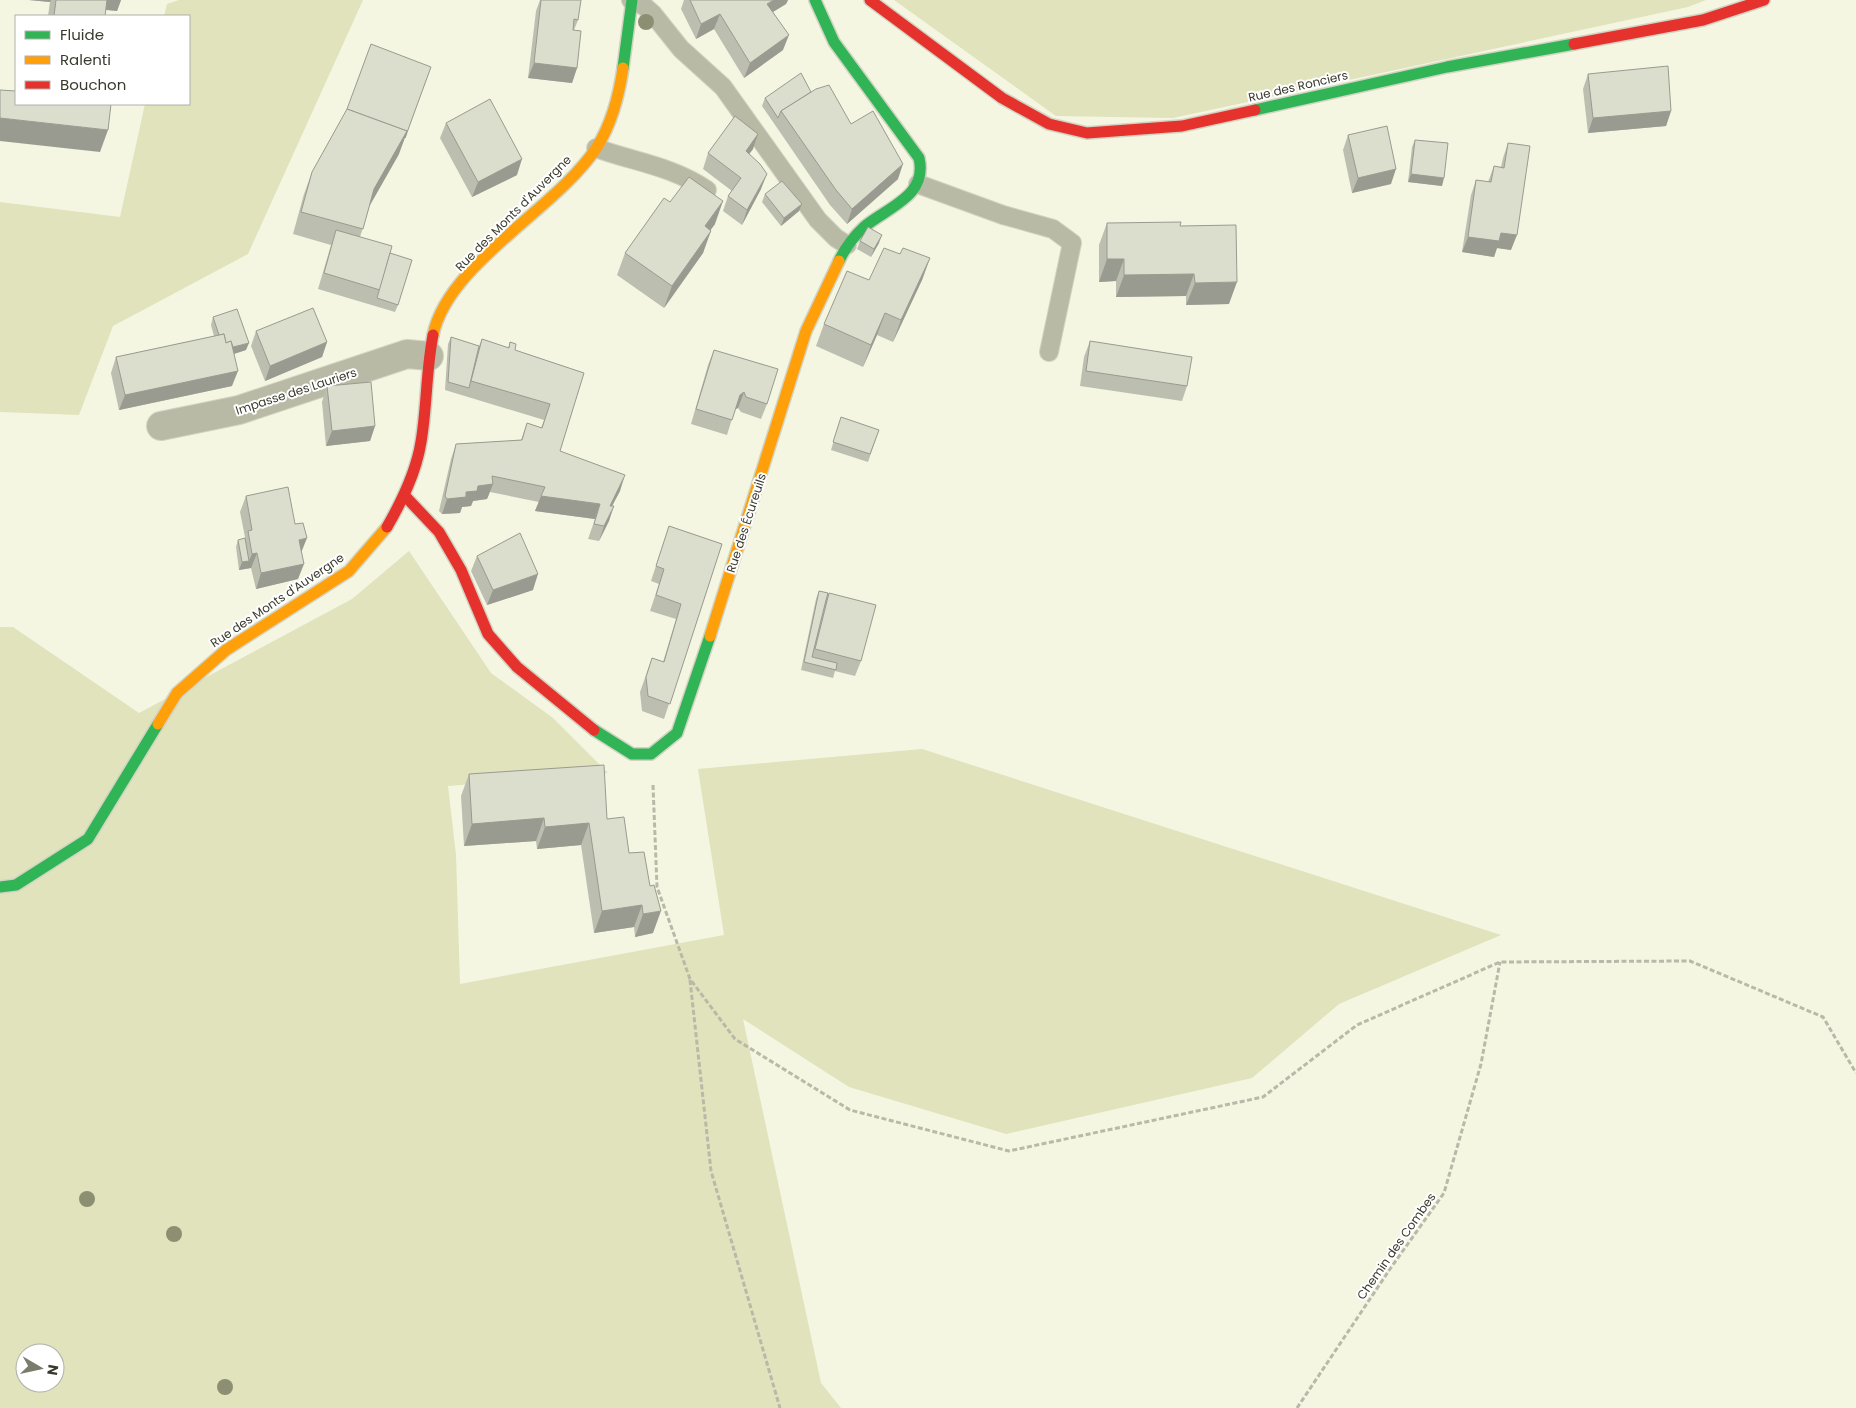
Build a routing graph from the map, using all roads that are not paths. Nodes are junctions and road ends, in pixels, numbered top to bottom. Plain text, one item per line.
1 (632, 0) edge
2 (815, 0) edge
3 (870, 0) edge
4 (1764, 0) edge
5 (596, 148) junction
6 (918, 184) junction
7 (709, 191) edge
8 (847, 245) junction
9 (1049, 352) dead end
10 (429, 356) junction
11 (162, 426) dead end
12 (405, 496) junction
13 (0, 887) edge

1 - 5 street, Rue des Monts d'Auvergne
1 - 8 lane
2 - 6 street
3 - 4 street, Rue des Ronciers
5 - 7 lane
5 - 10 street, Rue des Monts d'Auvergne
6 - 8 street, Rue des Écureuils
6 - 9 lane
8 - 12 street, Rue des Écureuils
10 - 11 street, Impasse des Lauriers
10 - 12 street, Rue des Monts d'Auvergne
12 - 13 street, Rue des Monts d'Auvergne

